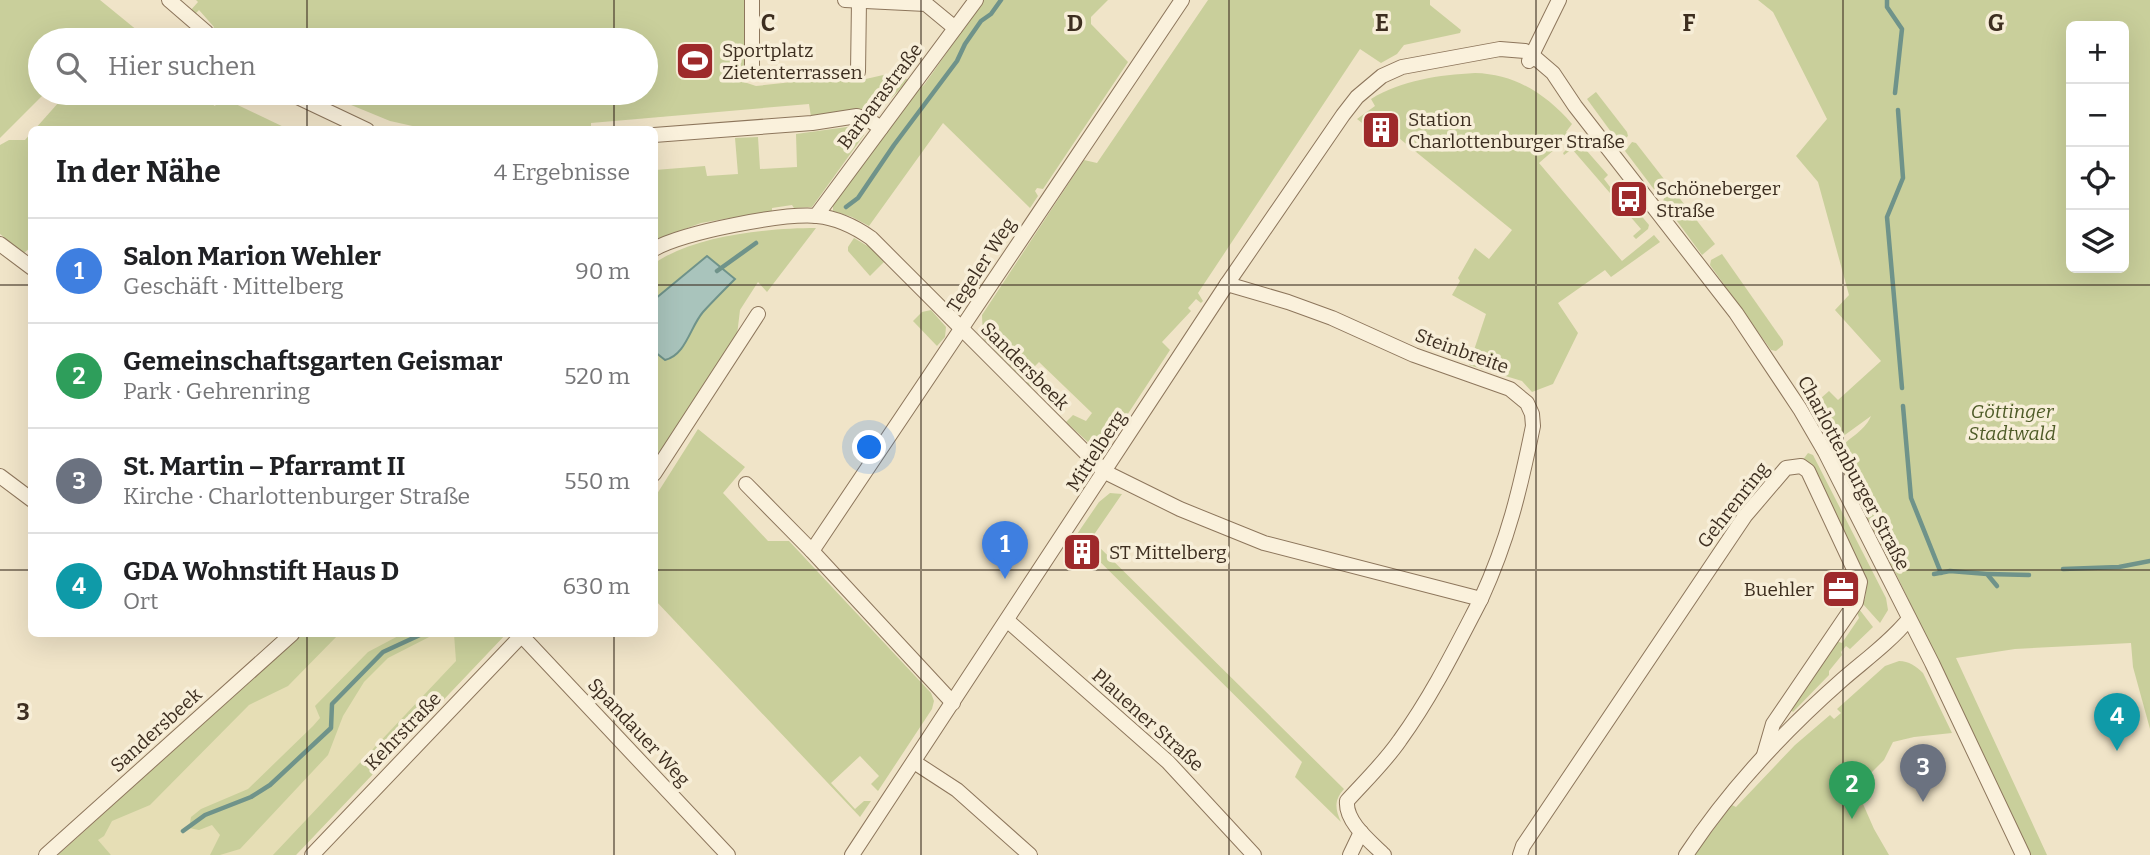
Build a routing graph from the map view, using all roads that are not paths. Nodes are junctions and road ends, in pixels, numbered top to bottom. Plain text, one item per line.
1 (169, 0) edge
2 (752, 0) edge
3 (852, 0) edge
4 (976, 0) edge
5 (1182, 0) edge
6 (1551, 0) edge
7 (1559, 0) edge
8 (201, 28) edge
9 (955, 28) junction
10 (1527, 56) junction
11 (752, 70) dead end
12 (858, 72) dead end
13 (314, 105) edge
14 (359, 126) edge
15 (881, 128) junction
16 (658, 135) edge
17 (816, 216) junction
18 (0, 244) edge
19 (658, 247) edge
20 (28, 265) edge
21 (1227, 285) junction
22 (758, 314) dead end
23 (962, 330) junction
24 (658, 468) edge
25 (1105, 472) junction
26 (0, 476) edge
27 (746, 484) dead end
28 (28, 497) edge
29 (812, 551) junction
30 (1481, 599) junction
31 (1909, 619) junction
32 (1008, 621) junction
33 (289, 637) edge
34 (519, 637) edge
35 (525, 637) edge
36 (953, 703) junction
37 (1764, 755) junction
38 (914, 762) junction
39 (1361, 832) junction
40 (46, 855) edge
41 (312, 855) edge
42 (728, 855) edge
43 (852, 855) edge
44 (1030, 855) edge
45 (1254, 855) edge
46 (1350, 855) edge
47 (1384, 855) edge
48 (1520, 855) edge
49 (1686, 855) edge
50 (2023, 855) edge

1 - 8 street
2 - 11 street
3 - 9 street
3 - 12 street
4 - 9 street, Barbarastraße
5 - 23 street, Tegeler Weg
6 - 10 street
7 - 10 street
9 - 15 street, Barbarastraße
10 - 21 street, Mittelberg
10 - 31 street, Charlottenburger Straße
13 - 14 street
15 - 16 street
15 - 17 street, Barbarastraße
17 - 19 street, Sandersbeek
17 - 23 street, Sandersbeek
18 - 20 street
21 - 25 street, Mittelberg
21 - 30 street, Steinbreite
22 - 24 street
23 - 25 street, Sandersbeek
23 - 29 street, Tegeler Weg
25 - 30 street
25 - 32 street, Mittelberg
26 - 28 street
27 - 29 street
29 - 36 street
30 - 39 street, Steinbreite
31 - 37 street, Gehrenring
31 - 50 street, Charlottenburger Straße
32 - 36 street, Mittelberg
32 - 45 street, Plauener Straße
33 - 40 street, Sandersbeek
34 - 41 street, Kehrstraße
35 - 42 street, Spandauer Weg
36 - 38 street, Mittelberg
37 - 48 street, Gehrenring
37 - 49 street, Gehrenring
38 - 43 street, Mittelberg
38 - 44 street
39 - 46 street
39 - 47 street

